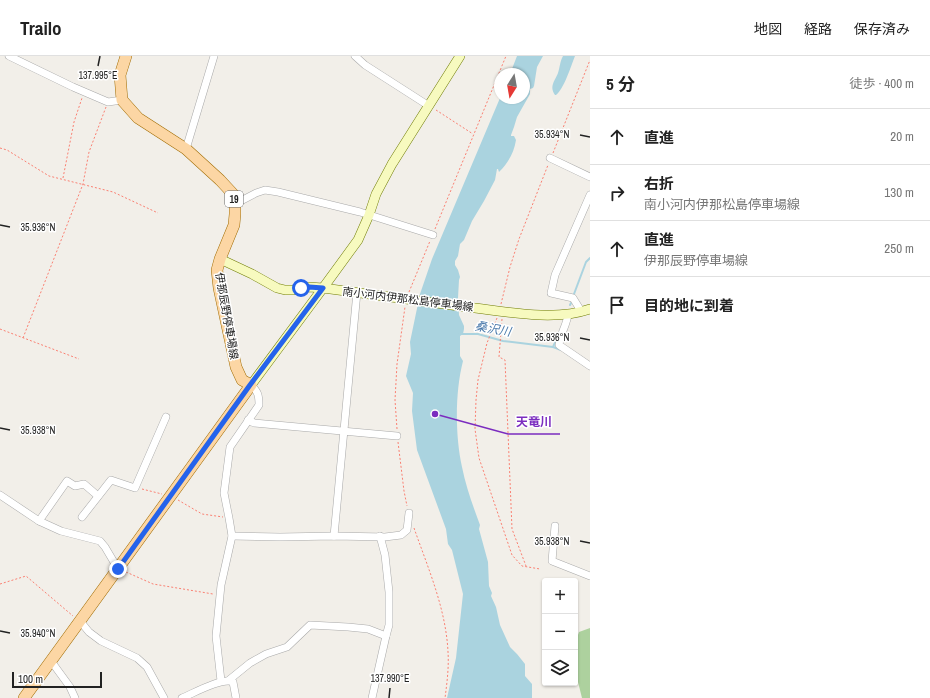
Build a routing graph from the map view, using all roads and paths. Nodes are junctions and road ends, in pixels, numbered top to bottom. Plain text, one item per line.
1 (9, 56) edge
2 (126, 56) edge
3 (214, 56) edge
4 (355, 56) edge
5 (460, 56) edge
6 (506, 56) edge
7 (84, 92) junction
8 (122, 100) junction
9 (108, 102) junction
10 (429, 106) junction
11 (474, 135) junction
12 (0, 148) edge
13 (186, 149) junction
14 (550, 158) dead end
15 (590, 177) edge
16 (63, 179) junction
17 (590, 195) edge
18 (235, 204) junction
19 (158, 212) dead end
20 (369, 215) junction
21 (433, 235) junction
22 (220, 259) junction
23 (323, 288) junction
24 (357, 292) junction
25 (408, 299) junction
26 (590, 309) edge
27 (498, 311) junction
28 (581, 312) junction
29 (568, 314) junction
30 (0, 329) edge
31 (23, 338) junction
32 (79, 359) dead end
33 (590, 366) edge
34 (250, 385) junction
35 (166, 417) dead end
36 (248, 420) junction
37 (344, 431) junction
38 (397, 436) junction
39 (135, 488) junction
40 (0, 495) edge
41 (98, 496) junction
42 (171, 496) junction
43 (409, 514) joint
44 (82, 517) dead end
45 (229, 518) junction
46 (39, 521) junction
47 (556, 526) dead end
48 (414, 528) dead end
49 (232, 536) junction
50 (334, 536) junction
51 (380, 536) junction
52 (526, 566) dead end
53 (118, 569) junction
54 (590, 576) edge
55 (0, 584) edge
56 (220, 595) junction
57 (80, 621) junction
58 (386, 636) junction
59 (51, 661) junction
60 (229, 680) junction
61 (221, 681) junction
62 (24, 698) edge
63 (75, 698) edge
64 (164, 698) edge
65 (182, 698) edge
66 (236, 698) edge
67 (372, 698) edge
68 (444, 698) edge

1 - 7 street
2 - 8 main road
3 - 13 street
4 - 10 street
5 - 10 street
6 - 11 path
7 - 9 street
7 - 16 path
8 - 9 street
8 - 13 main road, 伊那辰野停車場線 / 19
9 - 31 path
10 - 11 path
10 - 20 street
11 - 21 path
12 - 16 path
13 - 18 main road, 伊那辰野停車場線 / 19
14 - 15 street
16 - 19 path
17 - 28 street
18 - 20 street
18 - 22 main road, 伊那辰野停車場線 / 19
20 - 21 street
20 - 23 street
21 - 25 path
22 - 23 street, 南小河内伊那松島停車場線
22 - 34 main road, 伊那辰野停車場線 / 19
23 - 24 street, 南小河内伊那松島停車場線
23 - 34 street
24 - 25 street, 南小河内伊那松島停車場線
24 - 37 street
25 - 27 street, 南小河内伊那松島停車場線
25 - 38 path
26 - 28 street, 南小河内伊那松島停車場線
27 - 29 street, 南小河内伊那松島停車場線
27 - 52 path
28 - 29 street, 南小河内伊那松島停車場線
29 - 33 street
30 - 31 path
31 - 32 path
34 - 36 street
34 - 42 main road
35 - 39 street
36 - 37 street
36 - 45 street
37 - 38 street
37 - 50 street
38 - 43 path
39 - 41 street
39 - 42 path
40 - 46 street
41 - 44 street
41 - 46 street
42 - 45 path
42 - 53 main road
43 - 51 street
45 - 49 street
46 - 53 street
47 - 54 street
48 - 68 path
49 - 50 street
49 - 56 street
50 - 51 street
51 - 58 street
53 - 56 path
53 - 57 main road
55 - 57 path
56 - 61 street
57 - 59 main road
57 - 64 street
58 - 60 street
58 - 67 street
59 - 62 main road
59 - 63 street
60 - 61 street
60 - 66 street
61 - 65 street

